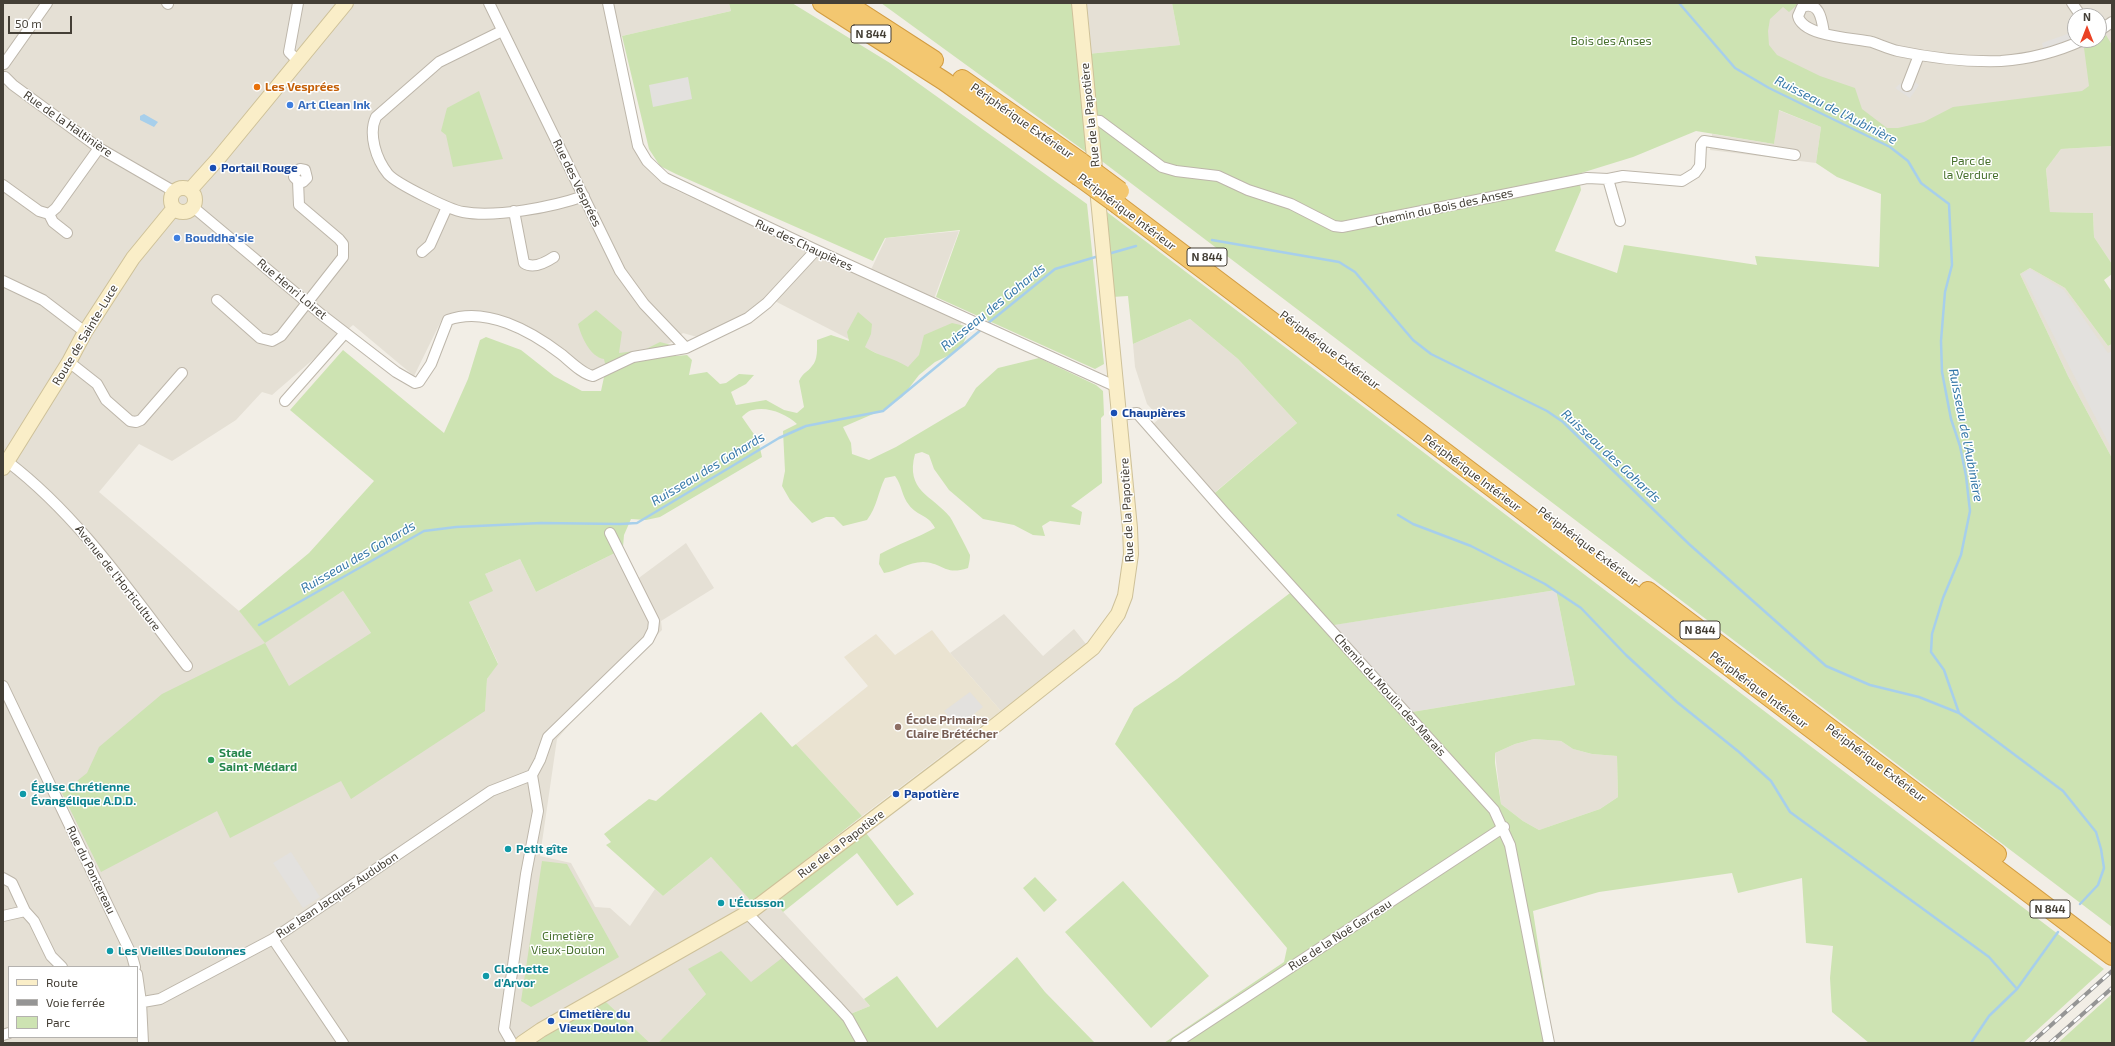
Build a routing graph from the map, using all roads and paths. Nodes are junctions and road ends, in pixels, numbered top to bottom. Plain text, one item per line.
1 (47, 3) edge
2 (298, 3) edge
3 (346, 3) edge
4 (489, 3) edge
5 (608, 3) edge
6 (822, 3) edge
7 (846, 3) edge
8 (865, 3) edge
9 (1079, 3) edge
10 (502, 31) junction
11 (890, 31) junction
12 (1824, 33) dead end
13 (2067, 46) edge
14 (1919, 55) junction
15 (299, 62) junction
16 (3, 64) edge
17 (4, 77) edge
18 (1907, 86) dead end
19 (1090, 120) junction
20 (99, 148) junction
21 (1796, 155) dead end
22 (1080, 169) junction
23 (1608, 179) junction
24 (298, 181) dead end
25 (3, 185) edge
26 (190, 190) junction
27 (175, 192) junction
28 (584, 196) junction
29 (193, 207) junction
30 (447, 207) junction
31 (174, 208) junction
32 (514, 211) junction
33 (49, 214) junction
34 (1620, 220) dead end
35 (67, 233) dead end
36 (816, 250) junction
37 (422, 252) dead end
38 (554, 257) dead end
39 (3, 281) edge
40 (218, 300) dead end
41 (308, 302) junction
42 (85, 332) junction
43 (345, 333) junction
44 (686, 348) junction
45 (69, 362) junction
46 (182, 373) dead end
47 (1117, 387) junction
48 (285, 401) dead end
49 (1119, 415) junction
50 (5, 465) edge
51 (610, 533) dead end
52 (187, 666) dead end
53 (3, 686) edge
54 (532, 775) junction
55 (1504, 827) junction
56 (3, 878) edge
57 (25, 911) junction
58 (747, 913) junction
59 (3, 916) edge
60 (273, 939) junction
61 (2105, 941) edge
62 (2112, 956) edge
63 (61, 966) edge
64 (135, 966) edge
65 (138, 988) edge
66 (139, 1003) edge
67 (143, 1043) edge
68 (343, 1043) edge
69 (512, 1043) edge
70 (522, 1043) edge
71 (862, 1043) edge
72 (1176, 1043) edge
73 (1549, 1043) edge

1 - 16 street
2 - 15 street
3 - 15 street
4 - 10 street, Rue des Vesprées
5 - 36 street, Rue des Chaupières
6 - 22 highway, Périphérique Intérieur / N 844
7 - 11 highway, Périphérique Extérieur / N 844
8 - 11 highway
9 - 19 street, Rue de la Papotière
10 - 28 street, Rue des Vesprées
10 - 30 street
11 - 22 highway, Périphérique Extérieur / N 844
12 - 14 street
13 - 14 street
14 - 18 street
15 - 26 street
16 - 17 street
17 - 20 street, Rue de la Haltinière
19 - 23 street, Chemin du Bois des Anses
19 - 47 street, Rue de la Papotière
20 - 27 street, Rue de la Haltinière
20 - 33 street
21 - 23 street, Chemin du Bois des Anses
22 - 61 highway, Périphérique Intérieur / N 844, bridge
23 - 34 street
24 - 41 street
25 - 33 street
26 - 27 street
26 - 29 street
27 - 31 street
28 - 32 street
28 - 44 street, Rue des Vesprées
29 - 31 street
29 - 41 street, Rue Henri Loiret
30 - 32 street
30 - 37 street
31 - 42 street, Route de Sainte-Luce
32 - 38 street
33 - 35 street
36 - 44 street
36 - 47 street, Rue des Chaupières
39 - 42 street
40 - 41 street
41 - 43 street, Rue Henri Loiret
42 - 45 street, Route de Sainte-Luce
43 - 44 street, Rue Henri Loiret
43 - 48 street
45 - 46 street
45 - 50 street, Route de Sainte-Luce
47 - 49 street, Rue de la Papotière
49 - 55 street, Chemin du Moulin des Marais
49 - 58 street, Rue de la Papotière
50 - 52 street, Avenue de l'Horticulture
51 - 54 street
53 - 64 street, Rue du Pontereau
54 - 60 street, Rue Jean Jacques Audubon
54 - 69 street
55 - 72 street, Rue de la Noë Garreau
55 - 73 street, Chemin du Moulin des Marais
56 - 57 street
57 - 59 street
57 - 63 street
58 - 70 street, Rue de la Papotière
58 - 71 street
60 - 66 street, Rue Jean Jacques Audubon
60 - 68 street
61 - 62 highway, Périphérique Intérieur / N 844
65 - 66 street
66 - 67 street

